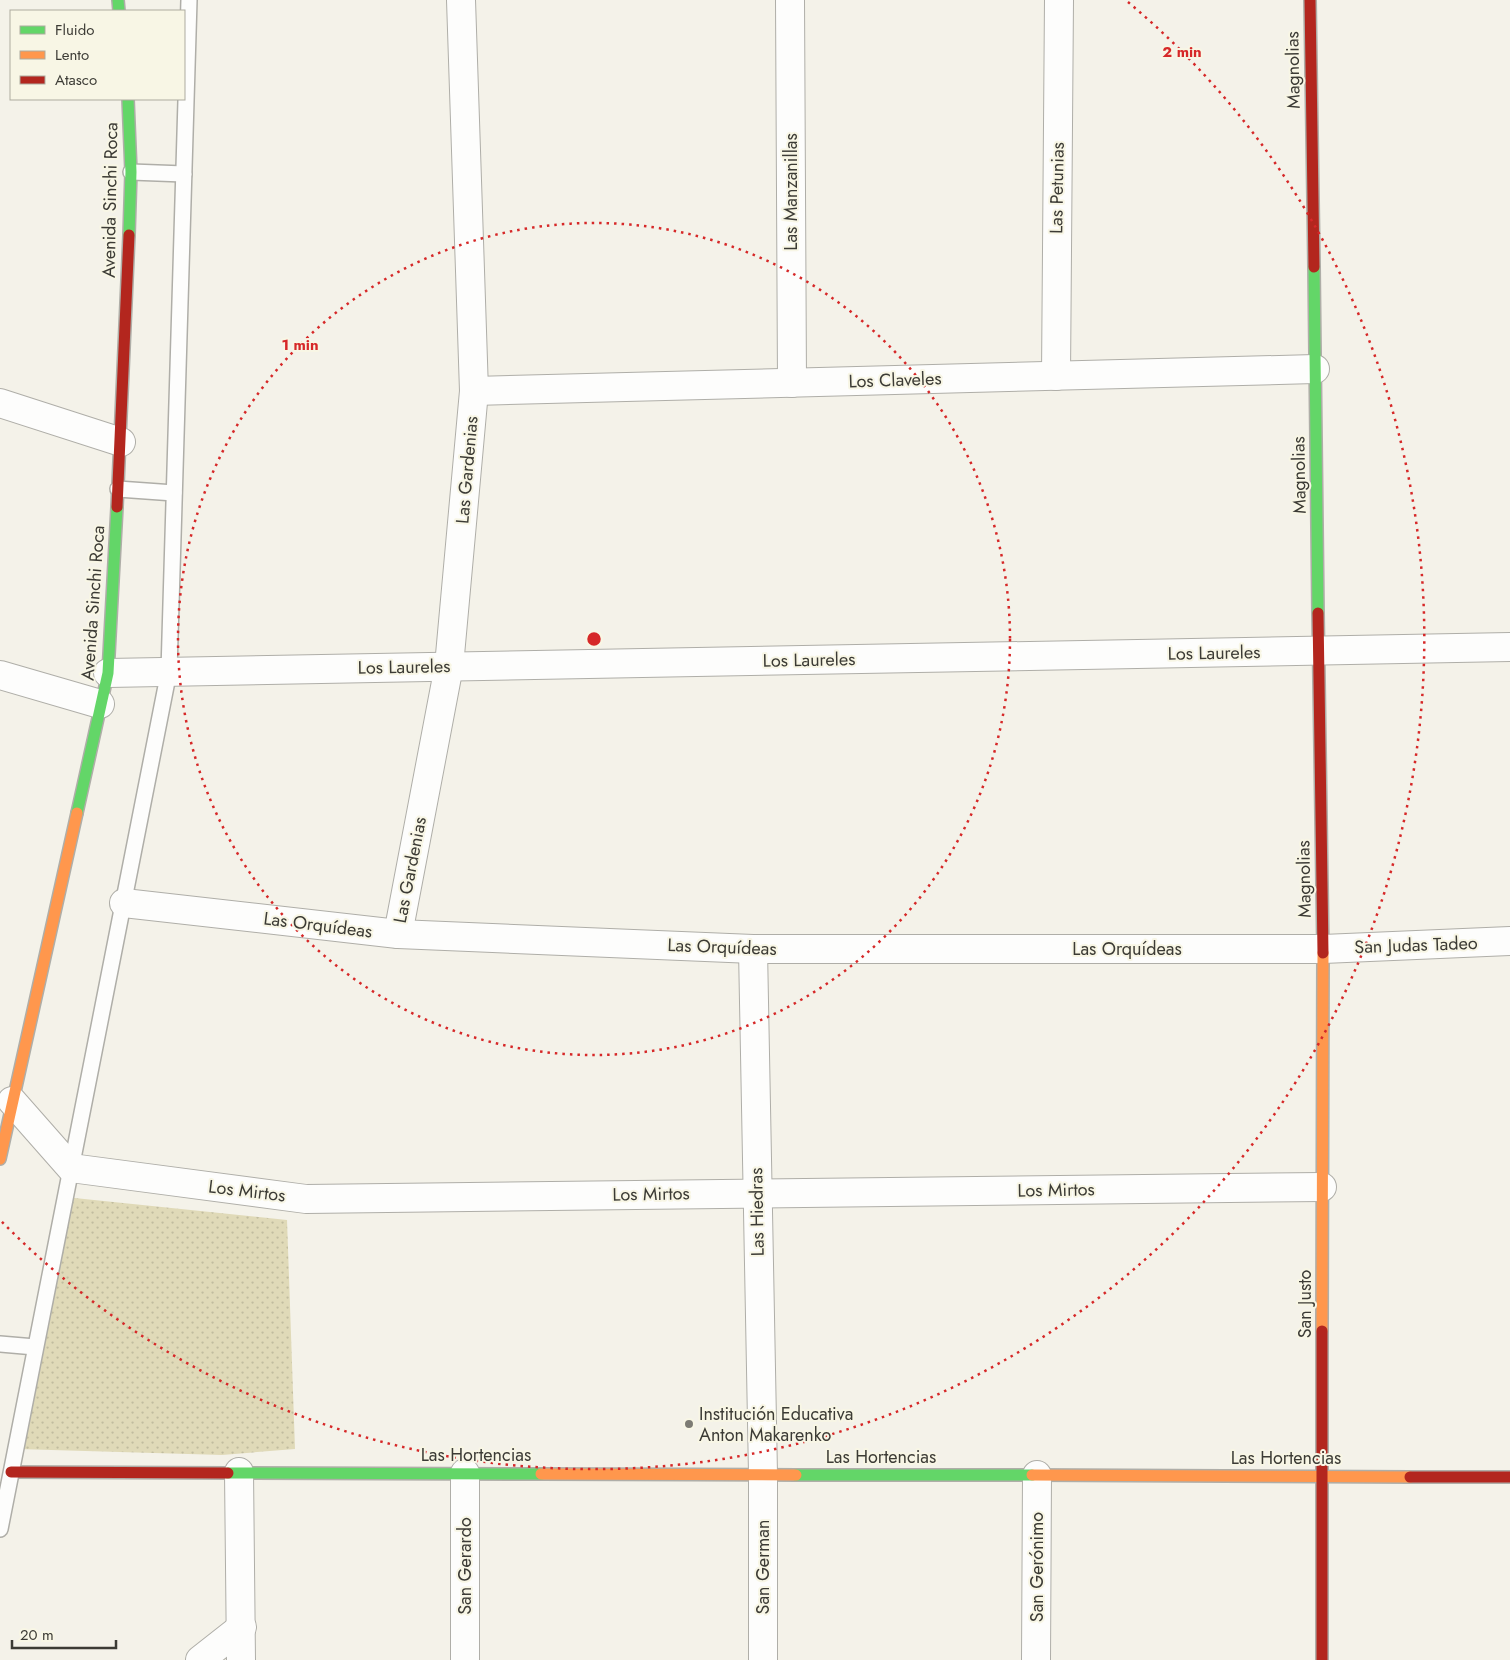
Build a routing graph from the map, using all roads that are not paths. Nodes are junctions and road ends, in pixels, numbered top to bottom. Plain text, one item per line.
1 (189, 0) edge
2 (461, 0) edge
3 (790, 0) edge
4 (1059, 0) edge
5 (1310, 0) edge
6 (128, 100) edge
7 (131, 172) junction
8 (184, 174) junction
9 (1315, 369) junction
10 (1056, 376) junction
11 (792, 383) junction
12 (474, 391) junction
13 (0, 403) edge
14 (121, 442) junction
15 (118, 489) junction
16 (174, 493) junction
17 (1510, 647) edge
18 (1318, 651) junction
19 (449, 666) junction
20 (169, 671) junction
21 (108, 673) junction
22 (0, 675) edge
23 (100, 704) junction
24 (124, 903) junction
25 (398, 934) junction
26 (1510, 942) edge
27 (1323, 948) junction
28 (753, 949) junction
29 (12, 1101) junction
30 (0, 1159) edge
31 (71, 1168) junction
32 (1322, 1187) junction
33 (757, 1193) junction
34 (0, 1344) edge
35 (35, 1347) junction
36 (11, 1472) junction
37 (239, 1472) junction
38 (465, 1473) junction
39 (763, 1474) junction
40 (1037, 1475) junction
41 (1322, 1476) junction
42 (1510, 1477) edge
43 (0, 1529) edge
44 (242, 1627) junction
45 (200, 1660) edge
46 (242, 1660) edge
47 (466, 1660) edge
48 (763, 1660) edge
49 (1036, 1660) edge
50 (1322, 1660) edge

1 - 8 lane
2 - 12 street, Las Gardenias
3 - 11 street, Las Manzanillas
4 - 10 street, Las Petunias
5 - 9 street, Magnolias
6 - 7 street, Avenida Sinchi Roca
7 - 8 lane
7 - 14 street, Avenida Sinchi Roca
8 - 16 lane
9 - 10 street, Los Claveles
9 - 18 street, Magnolias
10 - 11 street, Los Claveles
11 - 12 street, Los Claveles
12 - 19 street, Las Gardenias
13 - 14 street
14 - 15 street, Avenida Sinchi Roca
15 - 16 lane
15 - 21 street, Avenida Sinchi Roca
16 - 20 lane
17 - 18 street, Los Laureles
18 - 19 street, Los Laureles
18 - 27 street, Magnolias
19 - 20 street, Los Laureles
19 - 25 street, Las Gardenias
20 - 21 street, Los Laureles
20 - 24 lane
21 - 23 street, Avenida Sinchi Roca
22 - 23 street
23 - 29 street, Avenida Sinchi Roca
24 - 25 street, Las Orquídeas
24 - 31 lane
25 - 28 street, Las Orquídeas
26 - 27 street, San Judas Tadeo
27 - 28 street, Las Orquídeas
27 - 32 street, San Justo
28 - 33 street, Las Hiedras
29 - 30 street, Avenida Sinchi Roca
29 - 31 street
31 - 33 street, Los Mirtos
31 - 35 lane
32 - 33 street, Los Mirtos
32 - 41 street, San Justo
33 - 39 street, Las Hiedras
34 - 35 lane
35 - 36 lane
36 - 37 street, Las Hortencias
36 - 43 lane
37 - 38 street, Las Hortencias
37 - 44 street
38 - 39 street, Las Hortencias
38 - 47 street, San Gerardo
39 - 40 street, Las Hortencias
39 - 48 street, San German
40 - 41 street, Las Hortencias
40 - 49 street, San Gerónimo
41 - 42 street, Las Hortencias
41 - 50 street, San Justo
44 - 45 street
44 - 46 street

